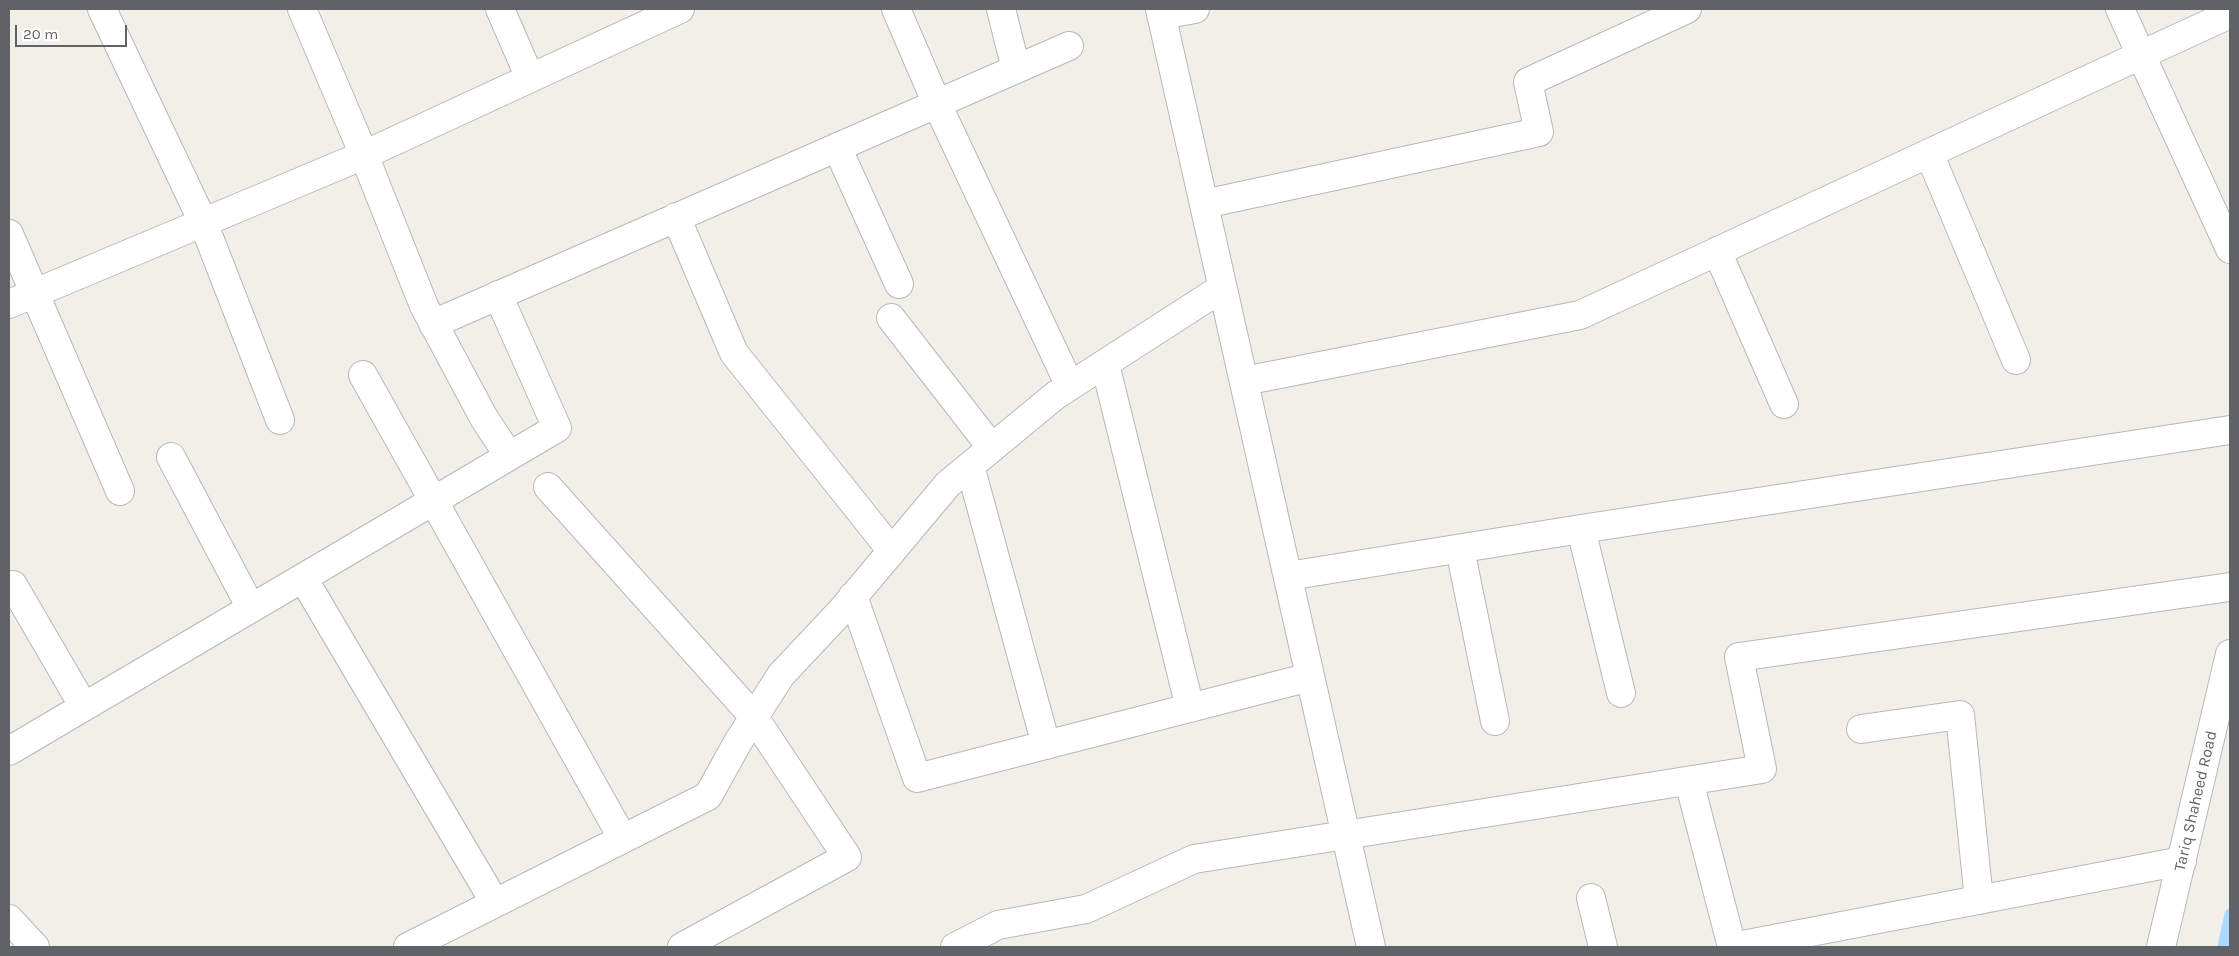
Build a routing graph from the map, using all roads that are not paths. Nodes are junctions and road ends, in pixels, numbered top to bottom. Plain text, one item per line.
1 (102, 9) edge
2 (302, 9) edge
3 (500, 9) edge
4 (680, 9) edge
5 (896, 9) edge
6 (1000, 9) edge
7 (1195, 9) edge
8 (1687, 9) edge
9 (2120, 9) edge
10 (1160, 12) edge
11 (2230, 14) edge
12 (1069, 46) dead end
13 (2141, 55) junction
14 (1016, 69) junction
15 (530, 78) junction
16 (937, 104) junction
17 (838, 147) junction
18 (1929, 153) junction
19 (364, 154) junction
20 (1204, 204) junction
21 (676, 217) junction
22 (203, 222) junction
23 (9, 234) edge
24 (2230, 248) edge
25 (1717, 251) junction
26 (899, 284) dead end
27 (1222, 288) junction
28 (35, 294) junction
29 (498, 295) junction
30 (9, 304) edge
31 (891, 318) dead end
32 (433, 324) junction
33 (2016, 360) dead end
34 (1104, 364) junction
35 (364, 375) dead end
36 (1244, 381) junction
37 (1070, 386) junction
38 (1784, 404) dead end
39 (280, 420) dead end
40 (2230, 430) edge
41 (992, 448) junction
42 (509, 456) junction
43 (171, 457) dead end
44 (970, 466) junction
45 (548, 487) dead end
46 (120, 492) dead end
47 (434, 500) junction
48 (1581, 529) junction
49 (1460, 548) junction
50 (892, 551) junction
51 (1288, 576) junction
52 (303, 578) junction
53 (13, 585) dead end
54 (2230, 587) edge
55 (854, 596) junction
56 (251, 608) junction
57 (2230, 654) edge
58 (1310, 677) junction
59 (1620, 693) dead end
60 (84, 707) junction
61 (1190, 708) junction
62 (754, 717) junction
63 (1495, 721) dead end
64 (1861, 729) dead end
65 (1046, 745) junction
66 (9, 751) edge
67 (1689, 781) junction
68 (1346, 834) junction
69 (623, 839) junction
70 (2182, 861) junction
71 (1591, 898) dead end
72 (1979, 900) junction
73 (494, 904) junction
74 (9, 919) edge
75 (35, 947) edge
76 (408, 947) edge
77 (682, 947) edge
78 (955, 947) edge
79 (1371, 947) edge
80 (1603, 947) edge
81 (1732, 947) edge
82 (2161, 947) edge

1 - 22 street
2 - 19 street
3 - 15 street
4 - 15 street
5 - 16 street
6 - 14 street
7 - 10 street
8 - 20 street
9 - 13 street
10 - 20 street
11 - 13 street
12 - 14 street
13 - 18 street
13 - 24 street
14 - 16 street
15 - 19 street
16 - 17 street
16 - 37 street
17 - 21 street
17 - 26 street
18 - 25 street
18 - 33 street
19 - 22 street
19 - 32 street
20 - 27 street
21 - 29 street
21 - 50 street
22 - 28 street
22 - 39 street
23 - 28 street
25 - 36 street
25 - 38 street
27 - 34 street
27 - 36 street
28 - 30 street
28 - 46 street
29 - 32 street
29 - 42 street
31 - 41 street
32 - 42 street
34 - 37 street
34 - 61 street
35 - 47 street
36 - 51 street
37 - 41 street
40 - 48 street
41 - 44 street
42 - 47 street
43 - 56 street
44 - 50 street
44 - 65 street
45 - 62 street
47 - 52 street
47 - 69 street
48 - 49 street
48 - 59 street
49 - 51 street
49 - 63 street
50 - 55 street
51 - 58 street
52 - 56 street
52 - 73 street
53 - 60 street
54 - 67 street
55 - 62 street
55 - 65 street
56 - 60 street
57 - 70 street, Tariq Shaheed Road
58 - 61 street
58 - 68 street
60 - 66 street
61 - 65 street
62 - 69 street
62 - 77 street
64 - 72 street
67 - 68 street
67 - 81 street
68 - 78 street
68 - 79 street
69 - 73 street
70 - 72 street
70 - 82 street, Tariq Shaheed Road
71 - 80 street
72 - 81 street
73 - 76 street
74 - 75 street

